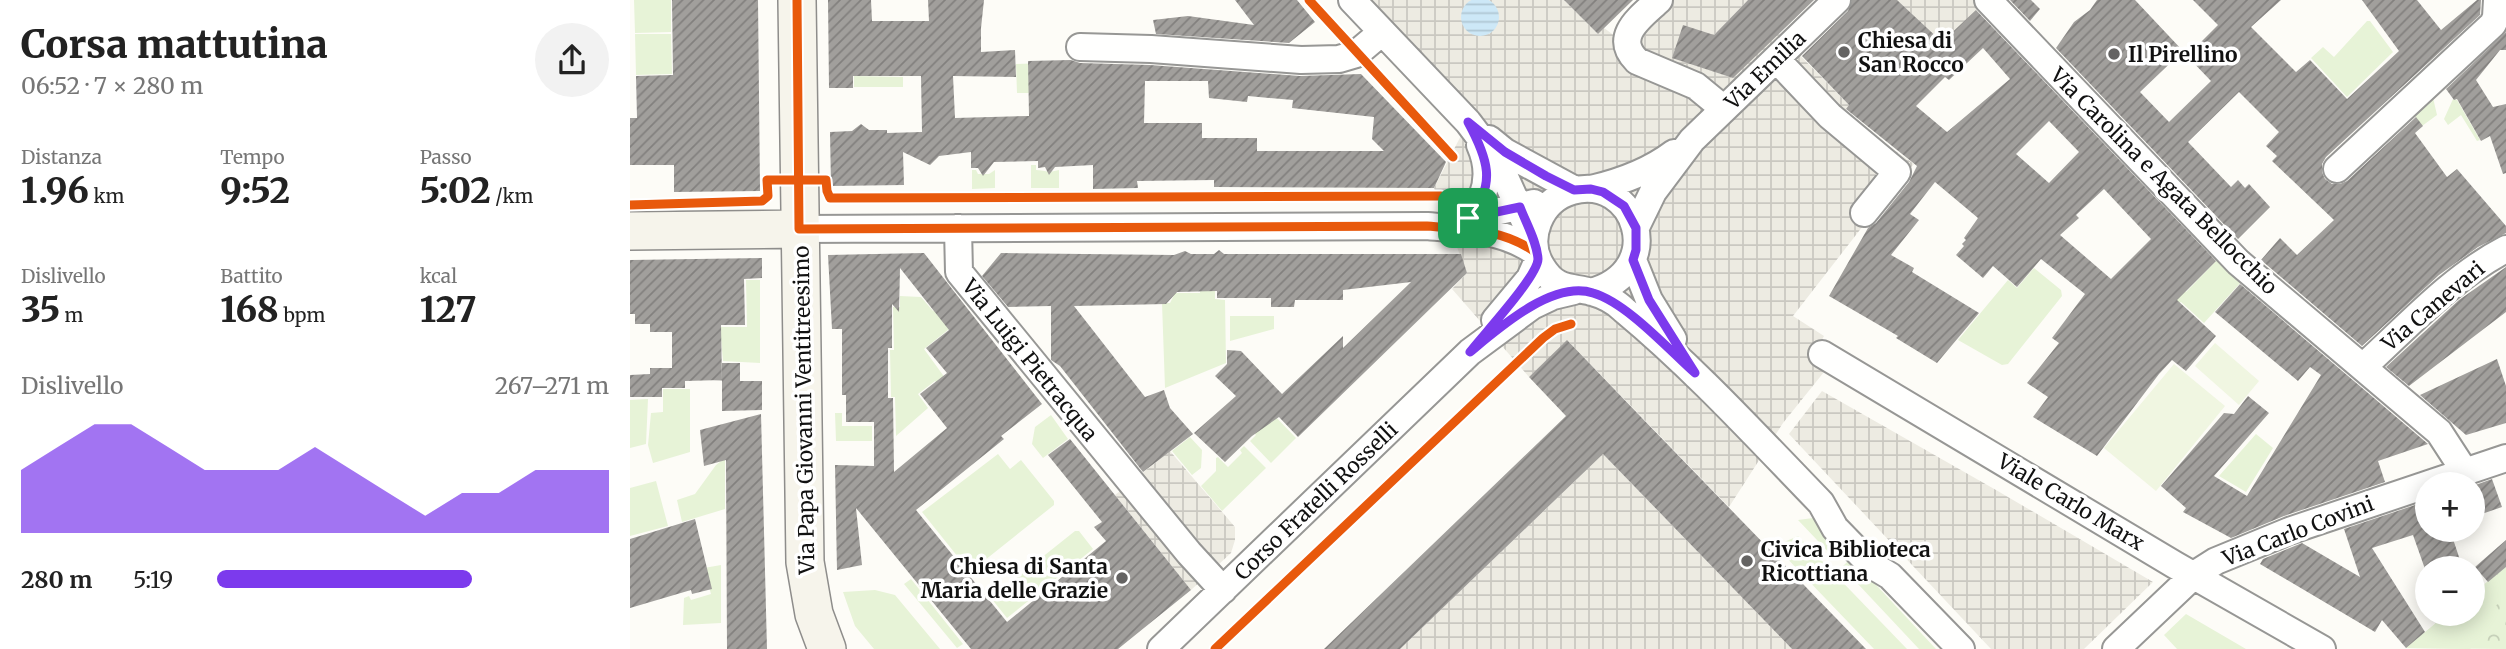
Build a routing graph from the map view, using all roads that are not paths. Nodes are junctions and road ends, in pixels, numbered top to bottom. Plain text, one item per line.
1 (797, 0) edge
2 (1352, 0) edge
3 (1659, 0) edge
4 (1837, 0) edge
5 (1988, 0) edge
6 (2497, 0) edge
7 (1382, 32) junction
8 (1080, 47) dead end
9 (1776, 59) junction
10 (1724, 109) junction
11 (1468, 122) junction
12 (1692, 140) junction
13 (2337, 169) dead end
14 (1575, 191) junction
15 (1520, 207) junction
16 (1864, 213) dead end
17 (1468, 218) junction
18 (1427, 226) junction
19 (958, 228) junction
20 (1636, 228) junction
21 (799, 229) junction
22 (630, 230) edge
23 (2506, 248) edge
24 (1536, 251) junction
25 (1633, 260) junction
26 (1582, 291) junction
27 (1470, 352) junction
28 (1822, 354) dead end
29 (2363, 367) junction
30 (1695, 373) junction
31 (2506, 458) edge
32 (2465, 472) joint
33 (2415, 489) edge
34 (2193, 575) junction
35 (1223, 590) junction
36 (811, 632) edge
37 (827, 649) edge
38 (1161, 649) edge
39 (1961, 649) edge
40 (2116, 649) edge
41 (2322, 649) edge

1 - 21 main road, Via Papa Giovanni Ventitreesimo
2 - 7 street
3 - 10 street
4 - 9 street, Via Emilia
5 - 29 street, Via Carolina e Agata Bellocchio
6 - 13 street
7 - 8 street
7 - 11 street
9 - 10 street, Via Emilia
9 - 16 street
10 - 12 street, Via Emilia
11 - 14 street
11 - 15 street
11 - 17 street
12 - 14 street, Via Emilia
12 - 20 street, Via Emilia
14 - 15 street, Via Emilia
14 - 20 street
14 - 24 street
15 - 17 street, Via Emilia
15 - 24 street
17 - 18 street, Via Emilia
18 - 19 street
18 - 24 street
19 - 21 street
19 - 35 street, Via Luigi Pietracqua
20 - 25 street
21 - 22 main road
21 - 36 main road, Via Papa Giovanni Ventitreesimo
23 - 29 street, Via Canevari
24 - 26 street
24 - 27 street, Corso Fratelli Rosselli
25 - 26 street
25 - 30 street
26 - 27 street, Corso Fratelli Rosselli
26 - 30 street
27 - 35 street, Corso Fratelli Rosselli
28 - 34 street, Viale Carlo Marx
29 - 32 street, Via Carolina e Agata Bellocchio
30 - 39 street
31 - 32 street, Via Carlo Covini
33 - 34 street, Via Carlo Covini
34 - 40 street, Via Carlo Covini
34 - 41 street, Viale Carlo Marx
35 - 38 street, Corso Fratelli Rosselli
36 - 37 main road, Via Papa Giovanni Ventitreesimo

